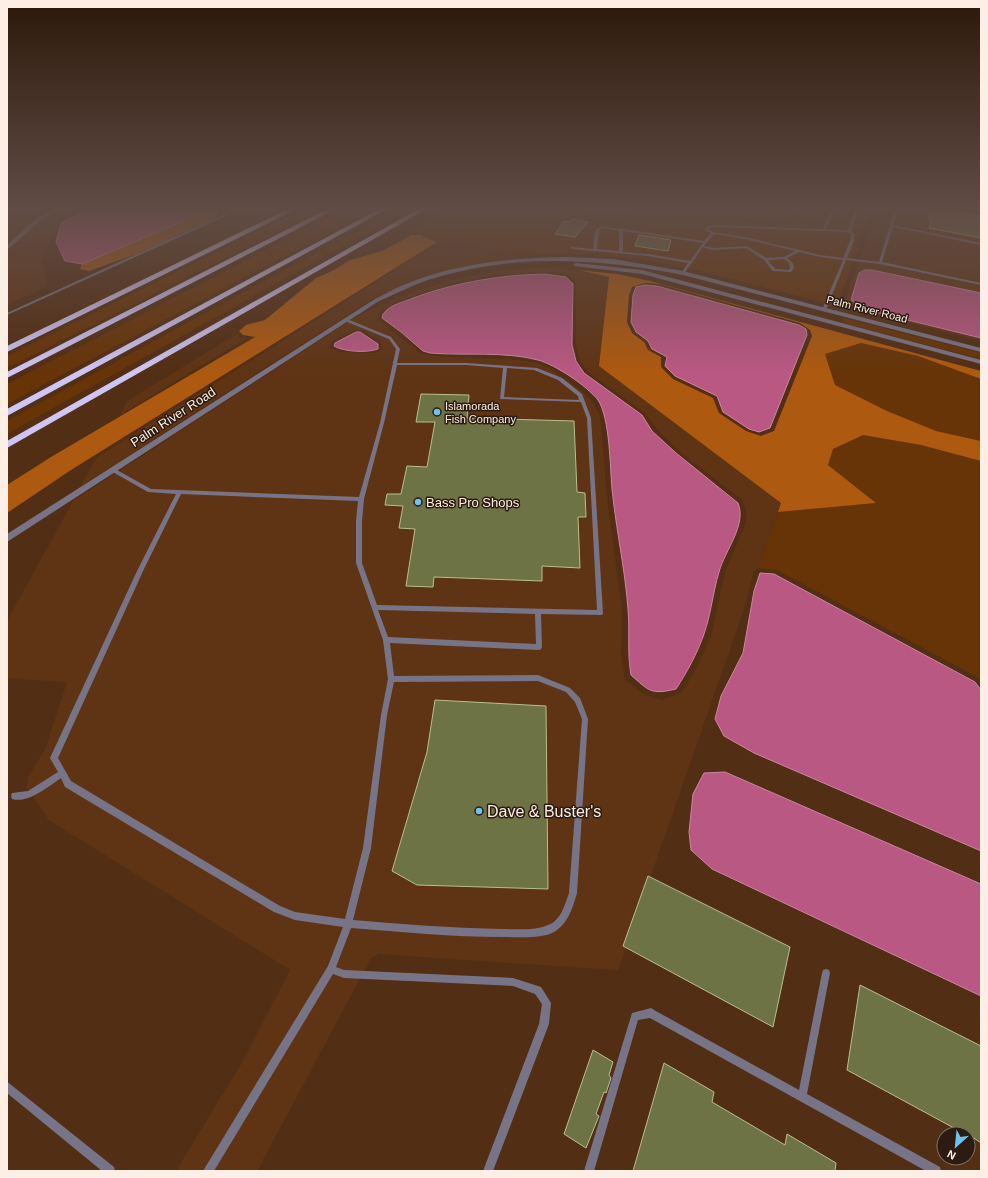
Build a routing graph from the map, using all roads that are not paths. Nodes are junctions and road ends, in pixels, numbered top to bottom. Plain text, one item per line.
1 (122, 262) edge
2 (185, 262) edge
3 (230, 262) edge
4 (287, 262) edge
5 (330, 262) edge
6 (514, 262) edge
7 (616, 262) edge
8 (690, 262) edge
9 (767, 262) edge
10 (789, 262) edge
11 (843, 262) edge
12 (871, 262) edge
13 (880, 263) joint
14 (683, 273) junction
15 (981, 284) edge
16 (824, 310) junction
17 (7, 314) edge
18 (350, 318) junction
19 (820, 319) junction
20 (7, 349) edge
21 (981, 350) edge
22 (981, 362) edge
23 (396, 364) junction
24 (505, 367) junction
25 (7, 375) edge
26 (582, 401) junction
27 (7, 413) edge
28 (7, 445) edge
29 (113, 470) junction
30 (180, 493) junction
31 (362, 499) junction
32 (7, 539) edge
33 (375, 607) junction
34 (538, 612) junction
35 (386, 640) junction
36 (391, 679) junction
37 (62, 773) junction
38 (15, 796) dead end
39 (348, 924) junction
40 (330, 969) junction
41 (826, 973) dead end
42 (7, 1087) edge
43 (802, 1097) junction
44 (110, 1171) edge
45 (208, 1171) edge
46 (488, 1171) edge
47 (589, 1171) edge
48 (936, 1171) edge

1 - 17 lane
2 - 20 highway
3 - 25 highway
4 - 27 highway
5 - 28 highway
6 - 18 street, Palm River Road
7 - 14 street, Palm River Road
8 - 14 lane
9 - 10 lane
11 - 16 lane
12 - 13 lane
13 - 15 lane
14 - 16 street, Palm River Road
16 - 19 street
16 - 21 street, Palm River Road
18 - 19 street, Palm River Road
18 - 23 lane
18 - 29 street, Palm River Road
19 - 22 street, Palm River Road
23 - 24 lane
23 - 31 lane
24 - 26 lane
24 - 26 lane
26 - 34 lane
29 - 30 lane
29 - 32 street, Palm River Road
30 - 31 lane
30 - 37 lane
31 - 33 lane
33 - 34 lane
33 - 35 lane
34 - 35 lane
35 - 36 lane
36 - 39 lane
36 - 39 lane
37 - 38 lane
37 - 39 lane
39 - 40 lane
40 - 45 lane
40 - 46 lane
41 - 43 lane
42 - 44 lane
43 - 47 lane
43 - 48 lane

